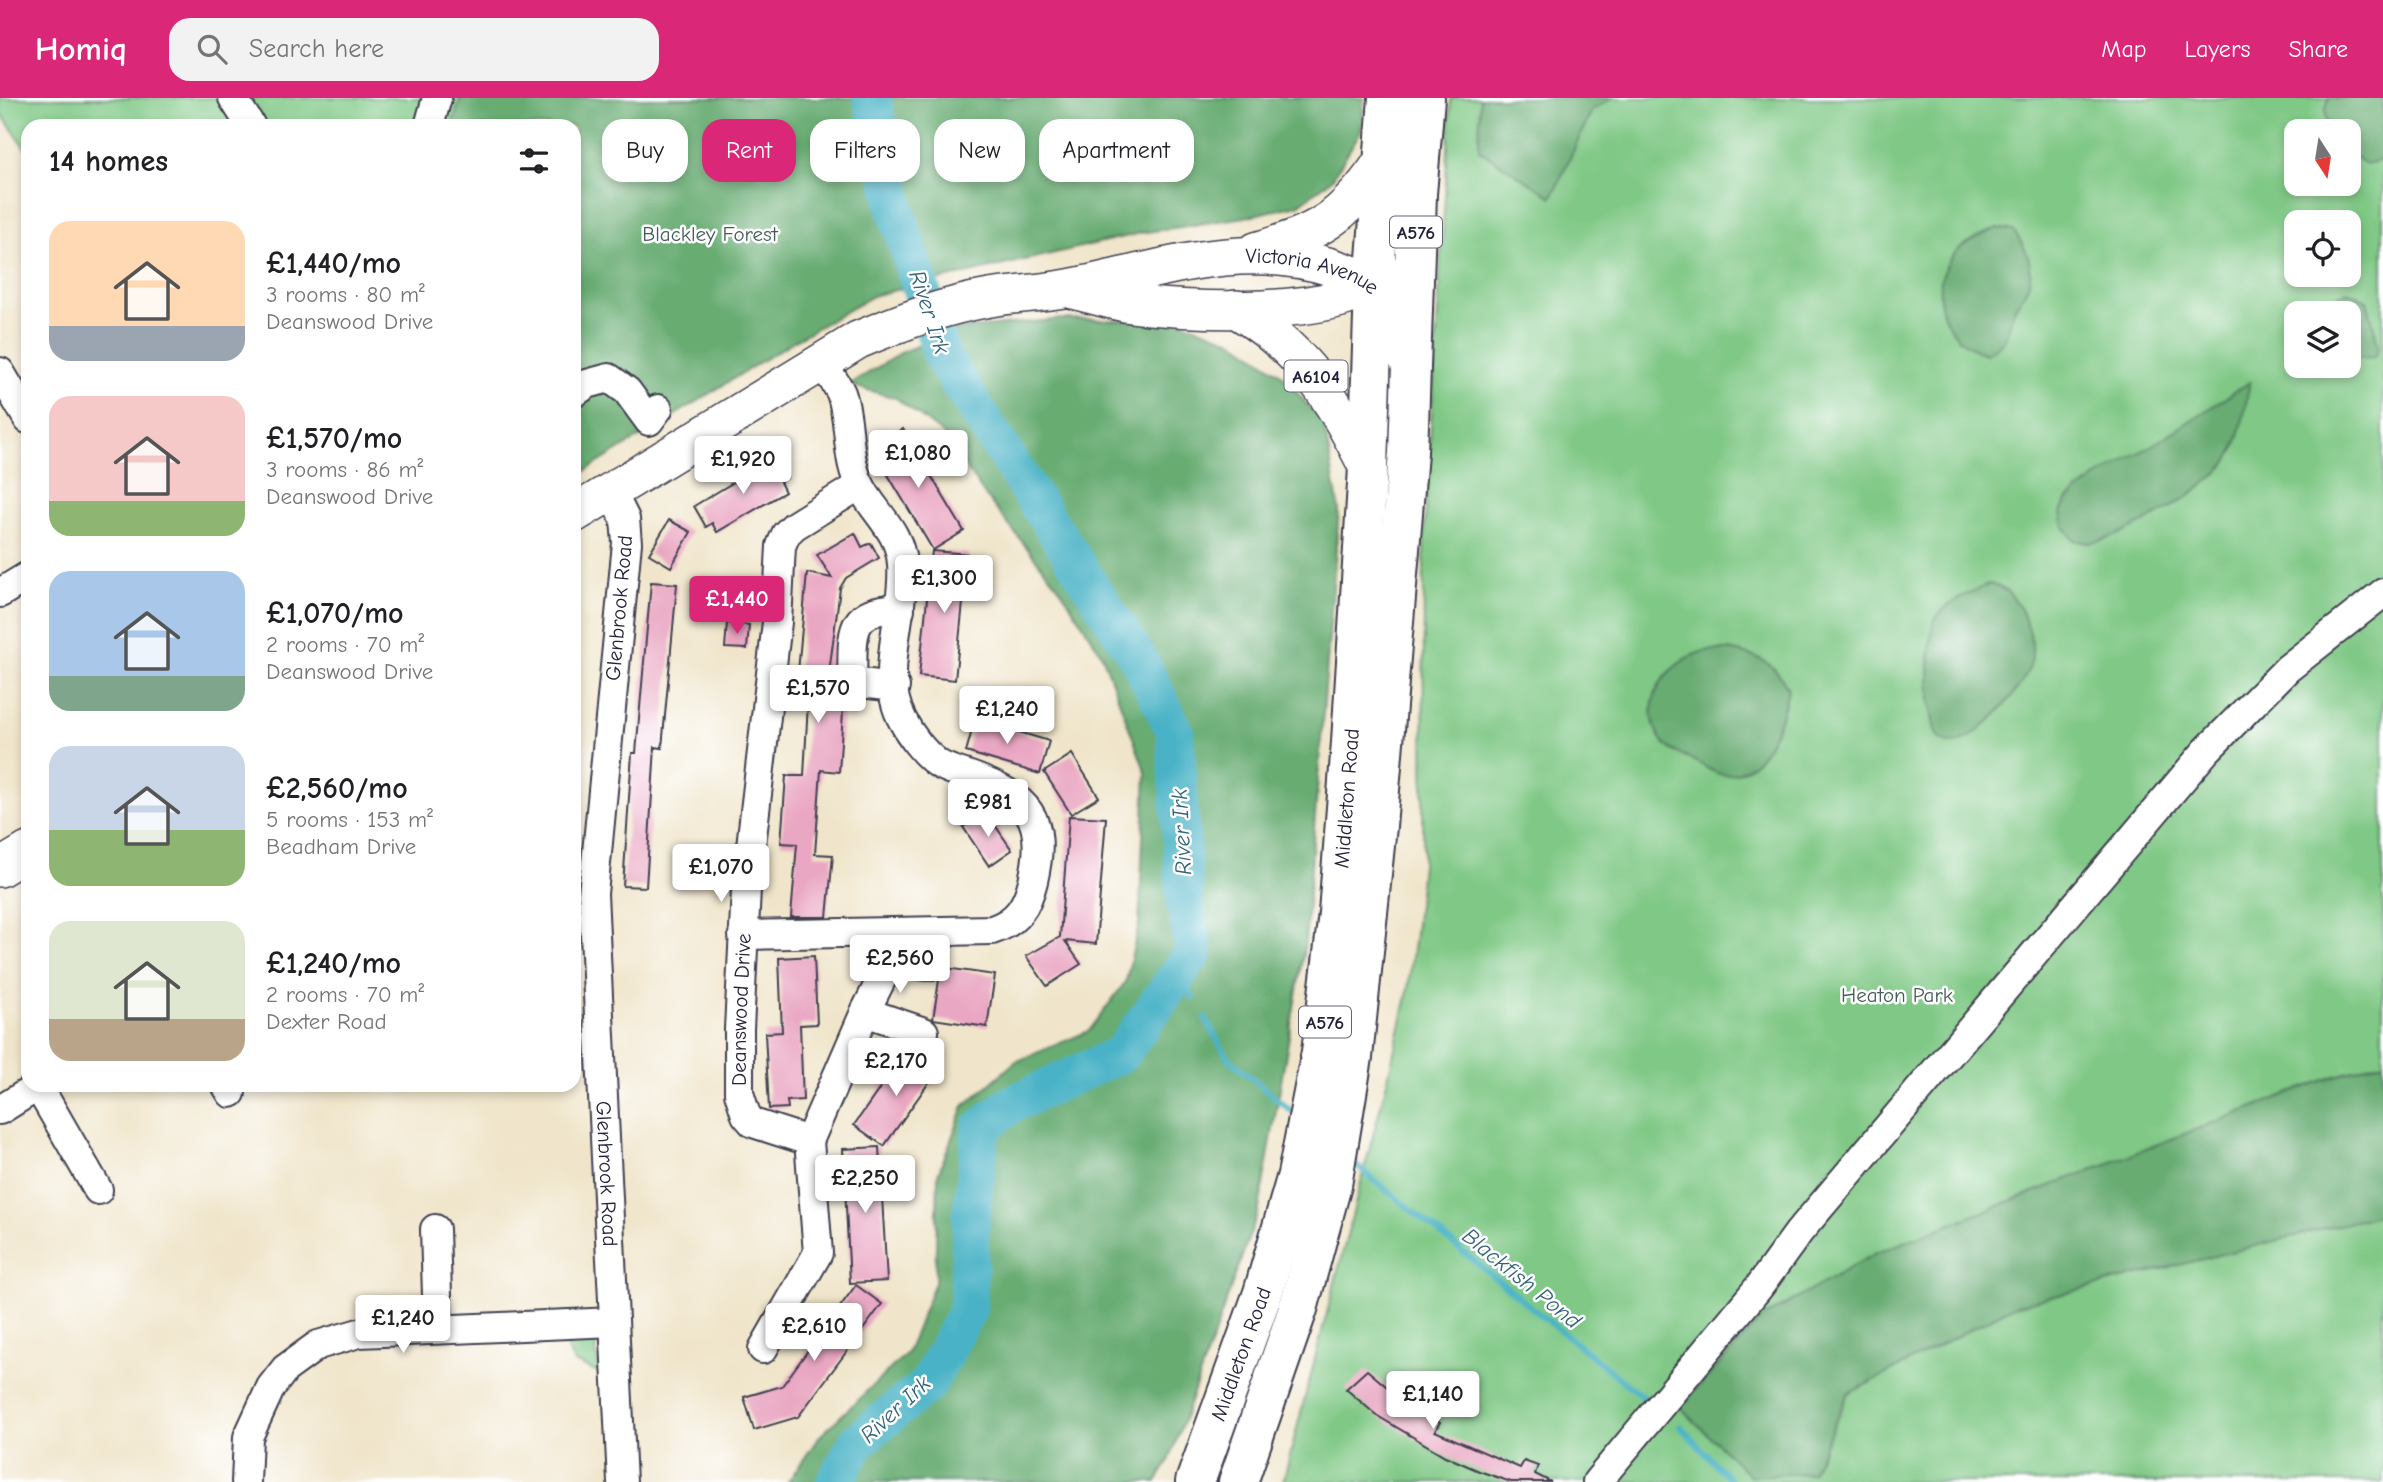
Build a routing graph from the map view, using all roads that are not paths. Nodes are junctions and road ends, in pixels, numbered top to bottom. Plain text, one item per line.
1 (233, 98) edge
2 (437, 98) edge
3 (1388, 98) edge
4 (1425, 98) edge
5 (246, 119) edge
6 (431, 119) edge
7 (1381, 164) junction
8 (1417, 194) junction
9 (1241, 255) junction
10 (1374, 286) junction
11 (1068, 288) junction
12 (1236, 309) junction
13 (821, 362) junction
14 (1411, 367) junction
15 (0, 372) edge
16 (581, 388) edge
17 (21, 407) edge
18 (658, 409) dead end
19 (1368, 468) junction
20 (860, 485) junction
21 (611, 491) junction
22 (581, 510) edge
23 (21, 580) edge
24 (0, 593) edge
25 (2383, 593) edge
26 (900, 609) junction
27 (895, 687) junction
28 (585, 840) edge
29 (21, 855) edge
30 (0, 868) edge
31 (743, 935) junction
32 (930, 966) dead end
33 (865, 1012) junction
34 (924, 1032) dead end
35 (29, 1092) edge
36 (42, 1092) edge
37 (0, 1110) edge
38 (809, 1141) junction
39 (98, 1190) dead end
40 (435, 1229) dead end
41 (614, 1322) junction
42 (438, 1329) junction
43 (763, 1349) dead end
44 (246, 1482) edge
45 (622, 1482) edge
46 (1195, 1482) edge
47 (1238, 1482) edge
48 (1597, 1482) edge

1 - 5 street
2 - 6 street
3 - 7 highway, Middleton Road / A576
4 - 8 highway, Middleton Road / A576
7 - 9 main road
7 - 10 highway, Middleton Road / A576
8 - 10 main road
8 - 14 highway, Middleton Road / A576
9 - 10 main road, Victoria Avenue
9 - 11 main road, Victoria Avenue
10 - 12 main road, Victoria Avenue
10 - 14 main road
10 - 19 highway, Middleton Road / A576
11 - 12 main road, Victoria Avenue
11 - 13 main road, Victoria Avenue
12 - 19 main road, A6104
13 - 20 street
13 - 21 main road
14 - 47 highway, Middleton Road / A576
15 - 17 street
16 - 18 street
19 - 46 highway, Middleton Road / A576
20 - 26 street
20 - 31 street, Deanswood Drive
21 - 22 main road
21 - 28 street, Glenbrook Road
23 - 24 street
25 - 48 street
26 - 27 street
26 - 27 street
27 - 31 street
28 - 41 street, Glenbrook Road
29 - 30 main road
31 - 38 street, Deanswood Drive
32 - 33 street
33 - 34 street
33 - 38 street
35 - 37 street
36 - 39 street
38 - 43 street
40 - 42 street
41 - 42 street
41 - 45 street, Glenbrook Road
42 - 44 street

